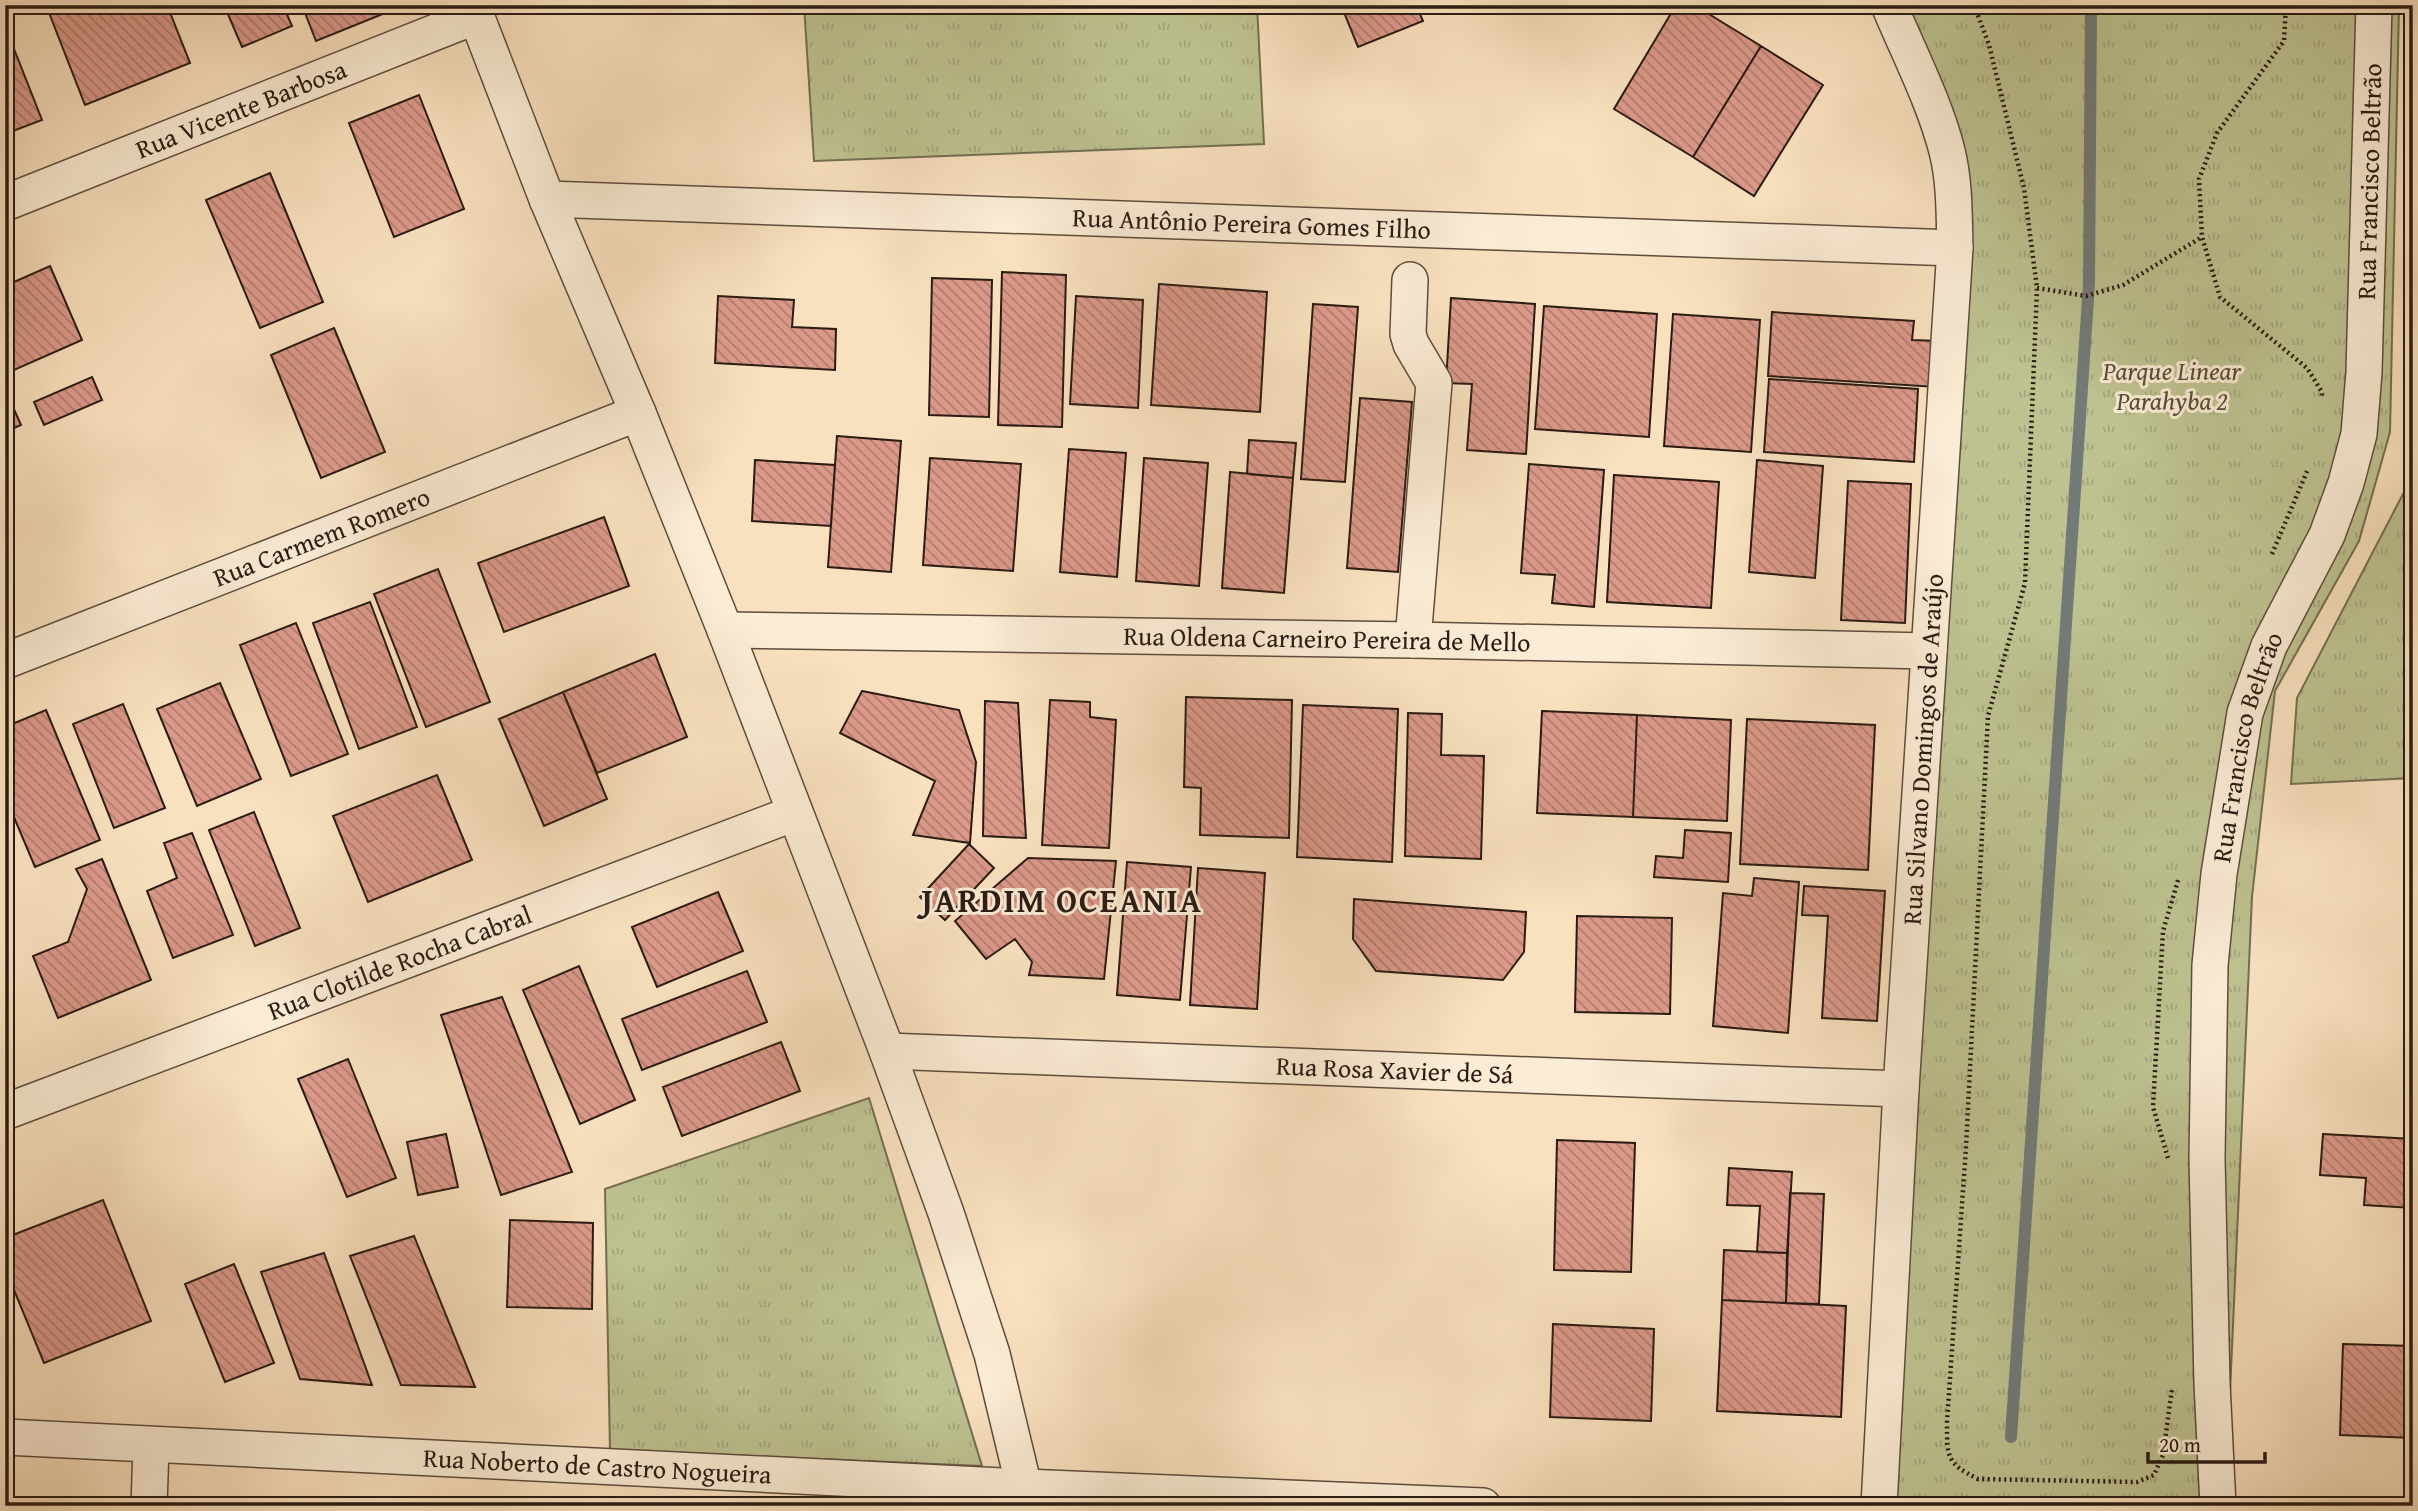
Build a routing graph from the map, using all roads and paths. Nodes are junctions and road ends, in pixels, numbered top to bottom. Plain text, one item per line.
1 (1889, 5) edge
2 (1974, 5) edge
3 (2286, 5) edge
4 (2374, 5) edge
5 (474, 10) edge
6 (547, 199) junction
7 (5, 203) edge
8 (2202, 237) junction
9 (1955, 248) junction
10 (1410, 280) dead end
11 (2037, 288) junction
12 (2322, 403) dead end
13 (638, 413) junction
14 (2311, 461) dead end
15 (2268, 563) dead end
16 (725, 630) junction
17 (1413, 640) junction
18 (1929, 651) junction
19 (5, 661) edge
20 (795, 813) junction
21 (2182, 868) dead end
22 (887, 1051) junction
23 (1900, 1088) junction
24 (5, 1112) edge
25 (2171, 1170) dead end
26 (2174, 1377) dead end
27 (5, 1437) edge
28 (151, 1446) junction
29 (1023, 1496) edge
30 (149, 1506) edge
31 (1483, 1506) edge
32 (1879, 1506) edge
33 (2218, 1506) edge

1 - 9 street, Rua Silvano Domingos de Araújo
2 - 11 path
3 - 8 path
4 - 33 street, Rua Francisco Beltrão
5 - 6 street
5 - 7 street, Rua Vicente Barbosa
6 - 9 street, Rua Antônio Pereira Gomes Filho
6 - 13 street
8 - 11 path
8 - 12 path
9 - 18 street, Rua Silvano Domingos de Araújo
10 - 17 street
11 - 26 path
13 - 16 street
13 - 19 street, Rua Carmem Romero
14 - 15 path
16 - 17 street, Rua Oldena Carneiro Pereira de Mello
16 - 20 street
17 - 18 street, Rua Oldena Carneiro Pereira de Mello
18 - 23 street, Rua Silvano Domingos de Araújo
20 - 22 street
20 - 24 street, Rua Clotilde Rocha Cabral
21 - 25 path
22 - 23 street, Rua Rosa Xavier de Sá
22 - 29 street
23 - 32 street, Rua Silvano Domingos de Araújo
27 - 28 street, Rua Noberto de Castro Nogueira
28 - 29 street, Rua Noberto de Castro Nogueira
28 - 30 street
29 - 31 street, Rua Noberto de Castro Nogueira

